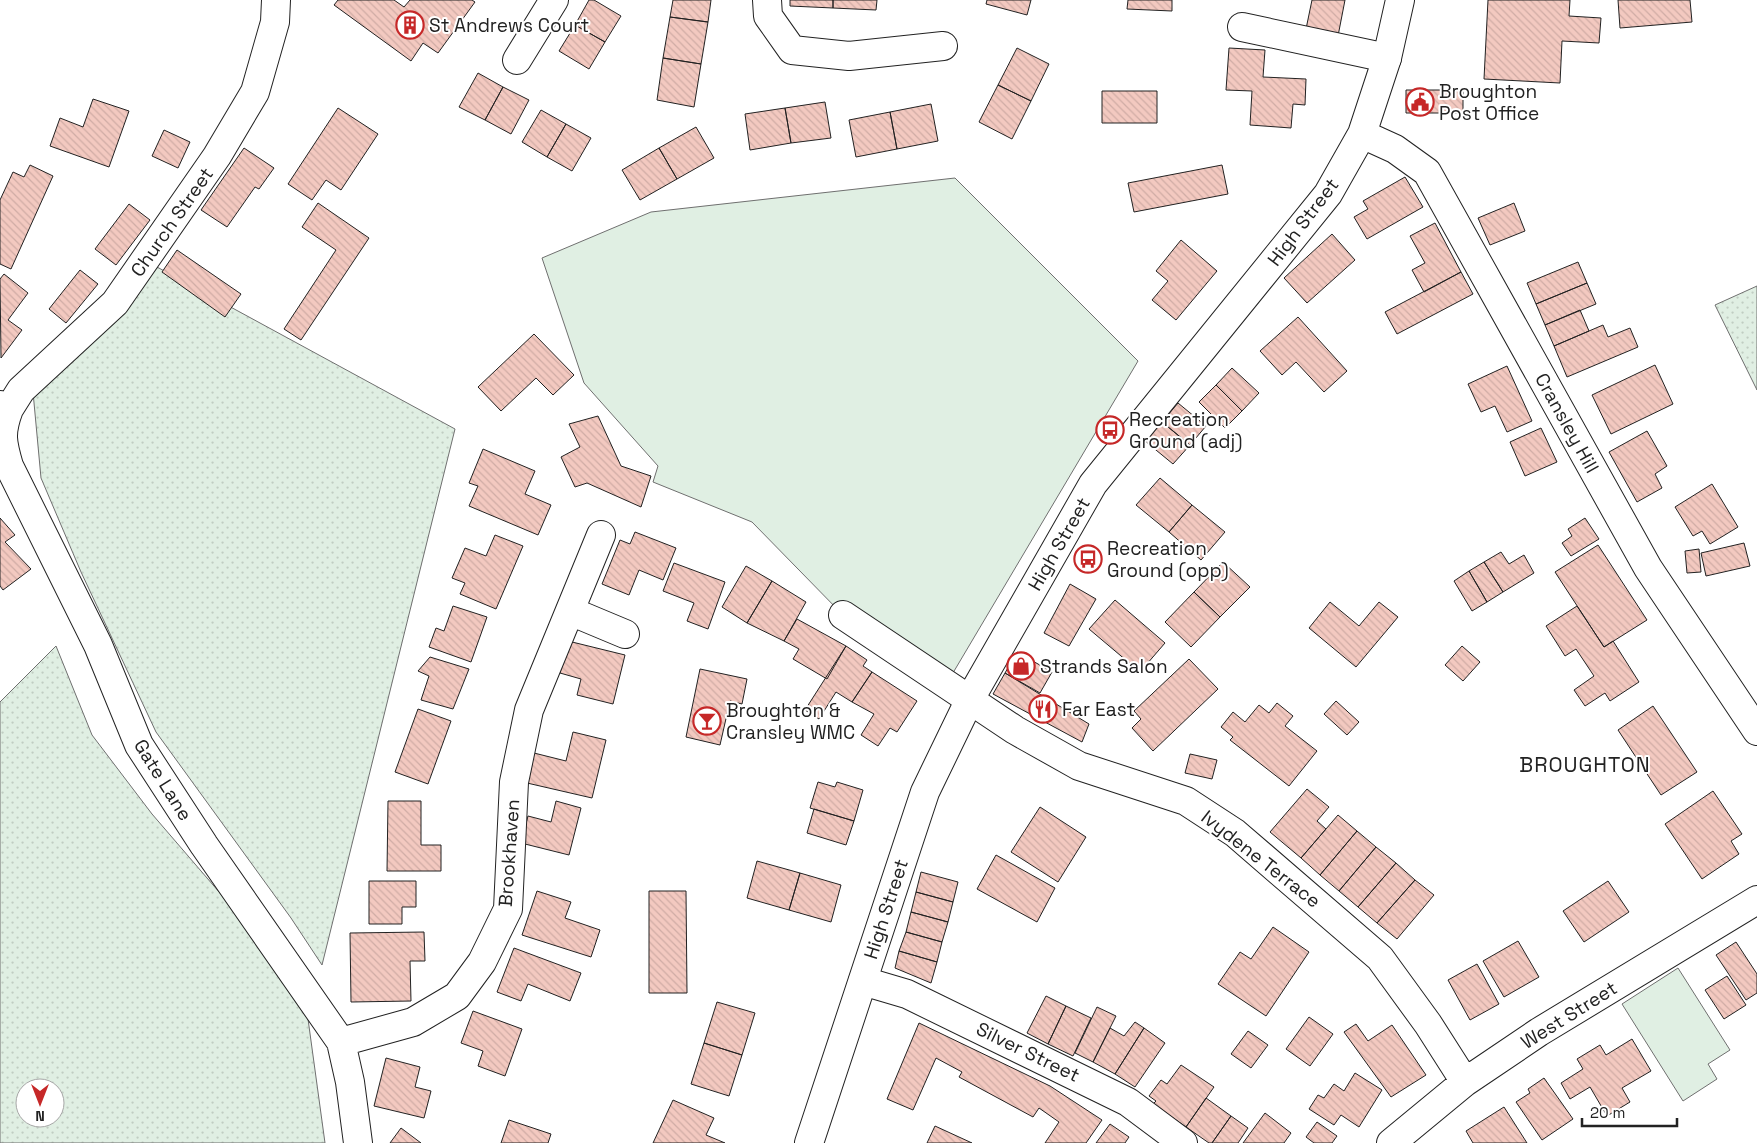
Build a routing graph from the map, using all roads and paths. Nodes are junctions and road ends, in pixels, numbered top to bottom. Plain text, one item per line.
1 (276, 0) edge
2 (554, 0) edge
3 (767, 0) edge
4 (1400, 0) edge
5 (1242, 27) dead end
6 (943, 46) dead end
7 (1387, 58) junction
8 (517, 60) dead end
9 (1362, 134) junction
10 (4, 407) edge
11 (1, 443) edge
12 (601, 535) dead end
13 (570, 611) junction
14 (843, 615) dead end
15 (625, 634) dead end
16 (970, 699) junction
17 (1757, 731) edge
18 (1757, 900) edge
19 (863, 980) junction
20 (341, 1042) junction
21 (1465, 1082) junction
22 (358, 1143) edge
23 (809, 1143) edge
24 (1183, 1143) edge
25 (1391, 1143) edge

1 - 10 street, Church Street
2 - 8 street
3 - 6 street
4 - 7 street, High Street
5 - 7 street
7 - 9 street, High Street
9 - 16 street, High Street
9 - 17 street, Cransley Hill
10 - 11 street, Gate Lane
11 - 20 street, Gate Lane
12 - 13 street, Brookhaven
13 - 15 street
13 - 20 street, Brookhaven
14 - 16 street, Ivydene Terrace
16 - 19 street, High Street
16 - 21 street, Ivydene Terrace
18 - 21 street, West Street
19 - 23 street, High Street
19 - 24 street, Silver Street
20 - 22 street, Gate Lane
21 - 25 street, West Street

